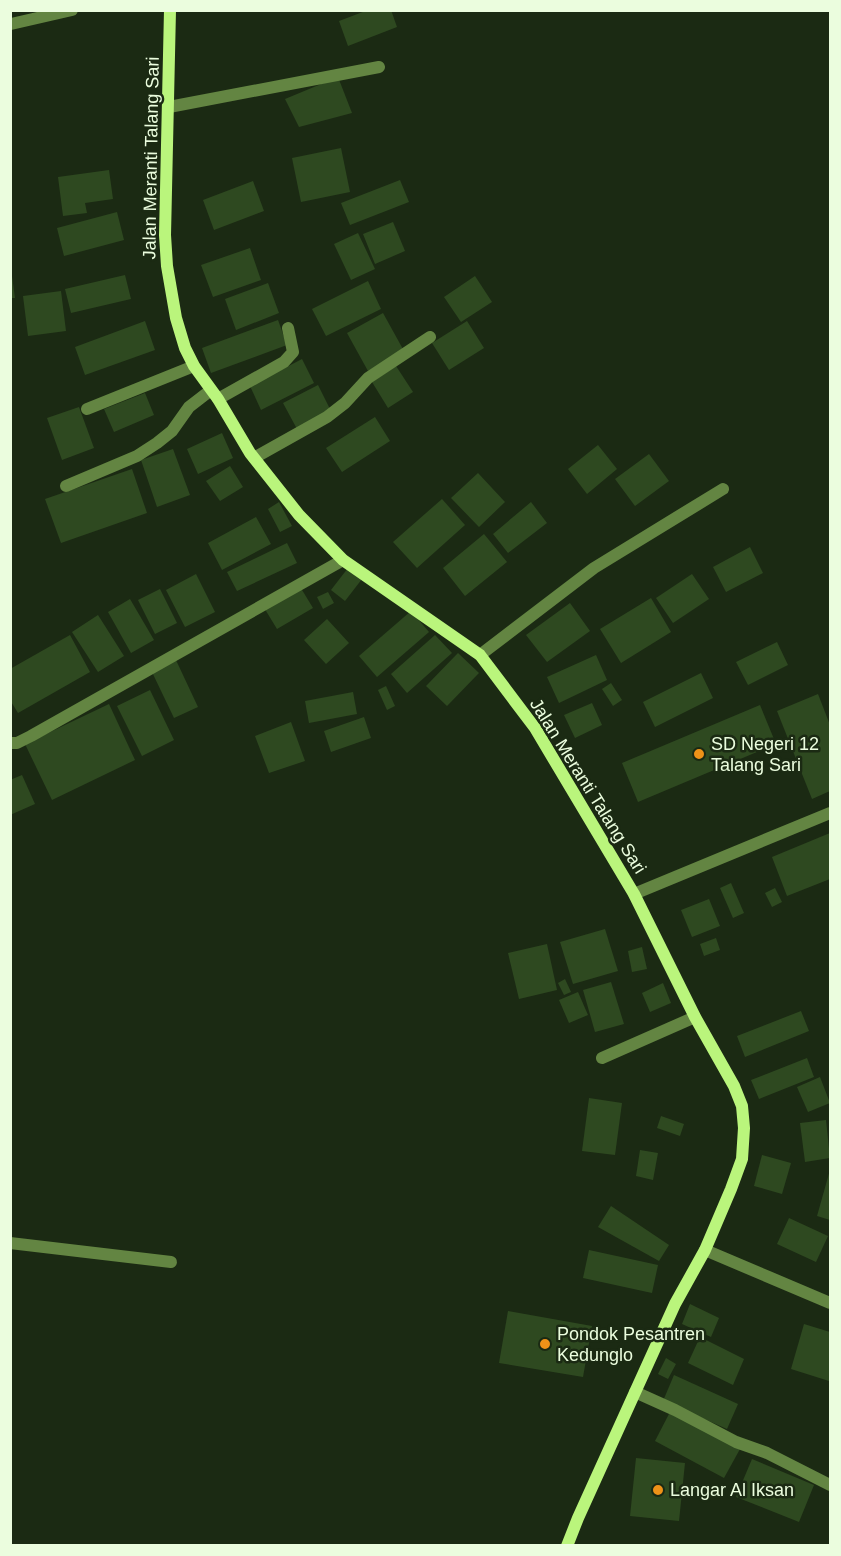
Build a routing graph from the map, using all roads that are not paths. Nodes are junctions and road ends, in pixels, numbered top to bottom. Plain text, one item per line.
1 (72, 10) edge
2 (170, 10) edge
3 (11, 24) edge
4 (379, 67) dead end
5 (169, 106) junction
6 (288, 328) dead end
7 (430, 337) dead end
8 (194, 366) junction
9 (214, 395) junction
10 (87, 409) dead end
11 (254, 458) junction
12 (66, 486) dead end
13 (723, 489) dead end
14 (343, 560) junction
15 (480, 655) junction
16 (10, 742) edge
17 (831, 813) edge
18 (634, 894) junction
19 (695, 1017) junction
20 (602, 1058) dead end
21 (10, 1243) edge
22 (705, 1250) junction
23 (171, 1262) dead end
24 (831, 1303) edge
25 (635, 1392) junction
26 (831, 1485) edge
27 (567, 1545) edge

1 - 3 street
2 - 5 street, Jalan Meranti Talang Sari
4 - 5 street
5 - 8 street, Jalan Meranti Talang Sari
6 - 9 street
7 - 11 street
8 - 9 street, Jalan Meranti Talang Sari
8 - 10 street
9 - 11 street, Jalan Meranti Talang Sari
9 - 12 street
11 - 14 street, Jalan Meranti Talang Sari
13 - 15 street
14 - 15 street, Jalan Meranti Talang Sari
14 - 16 street
15 - 18 street, Jalan Meranti Talang Sari
17 - 18 street
18 - 19 street, Jalan Meranti Talang Sari
19 - 20 street
19 - 22 street, Jalan Meranti Talang Sari
21 - 23 street
22 - 24 street
22 - 25 street, Jalan Meranti Talang Sari
25 - 26 street
25 - 27 street, Jalan Meranti Talang Sari

